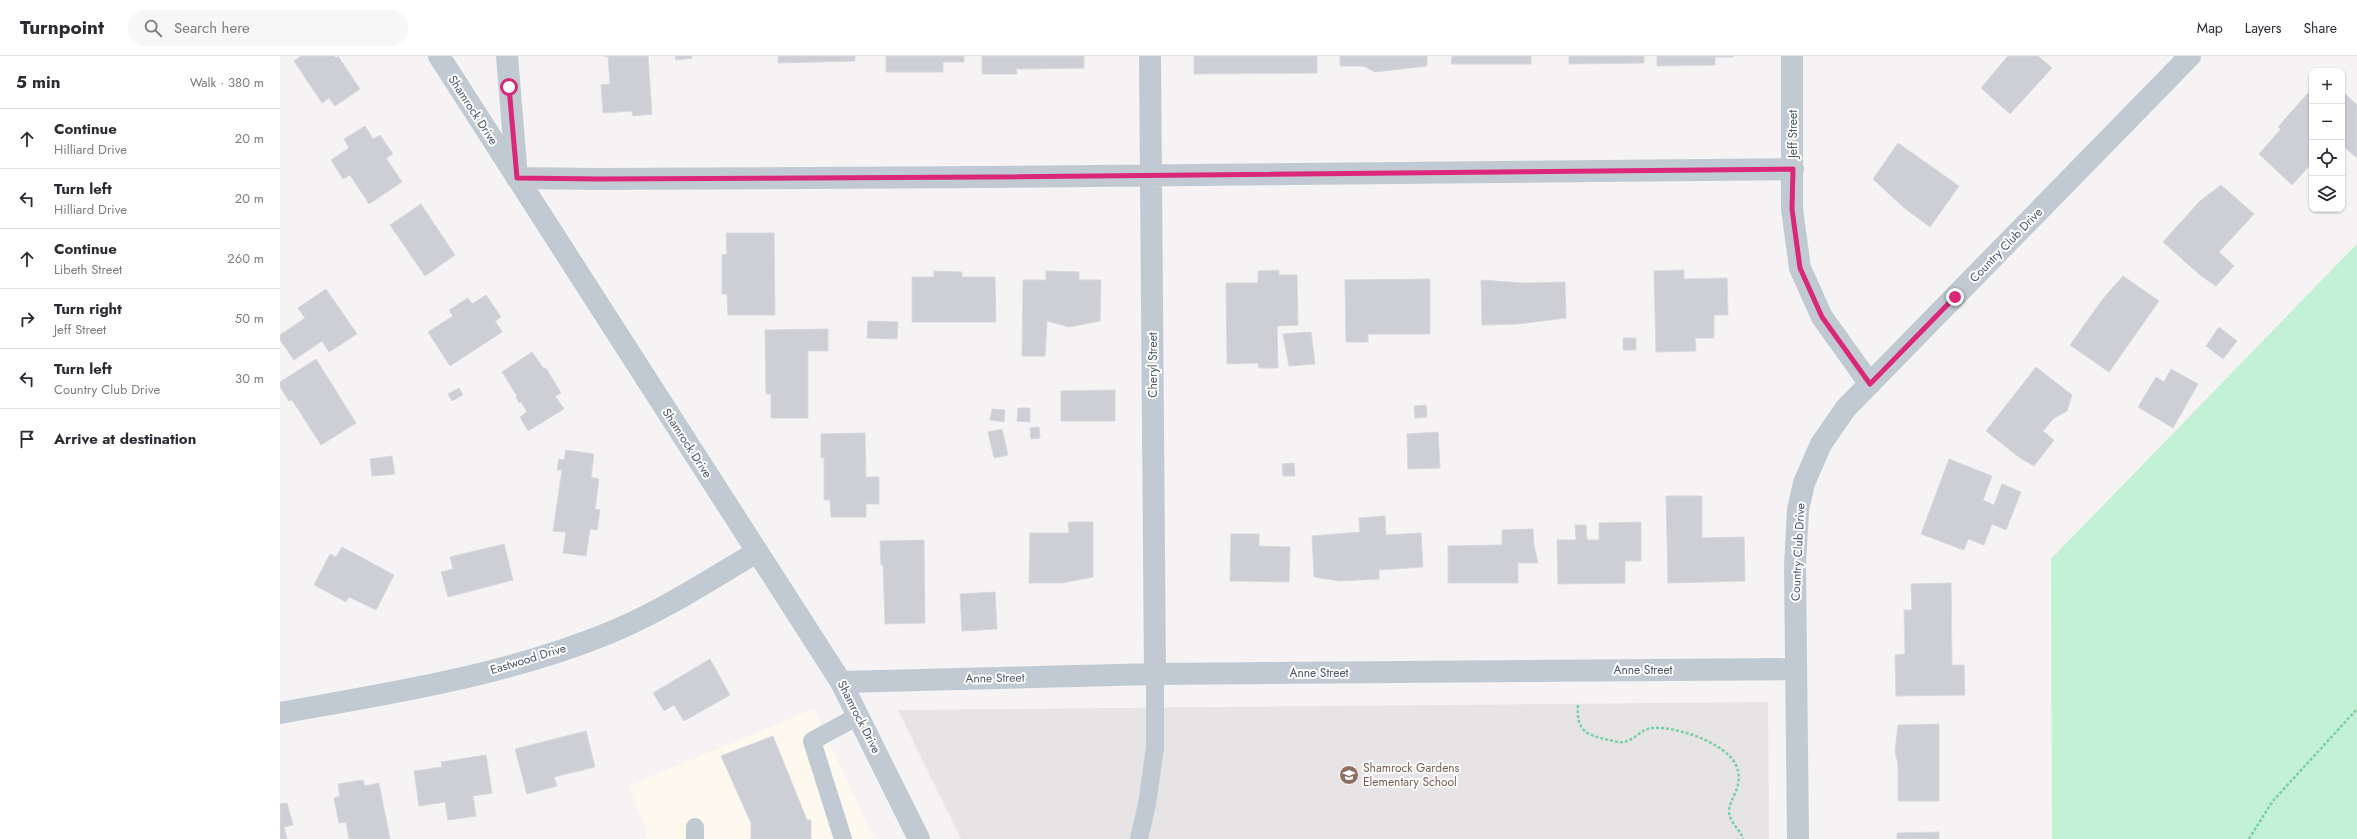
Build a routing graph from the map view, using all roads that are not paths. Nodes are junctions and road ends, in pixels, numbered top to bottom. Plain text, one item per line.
1 (439, 56) edge
2 (507, 56) edge
3 (1150, 56) edge
4 (1792, 56) edge
5 (2190, 56) edge
6 (1793, 169) junction
7 (1151, 175) junction
8 (517, 178) junction
9 (1870, 384) junction
10 (757, 552) junction
11 (1796, 669) junction
12 (1155, 674) junction
13 (842, 682) junction
14 (280, 713) edge
15 (858, 716) junction
16 (843, 839) edge
17 (919, 839) edge
18 (1139, 839) edge
19 (1798, 839) edge

1 - 8 street, Shamrock Drive
2 - 8 street
3 - 7 street, Cheryl Street
4 - 6 street, Jeff Street
5 - 9 street, Country Club Drive
6 - 7 street
6 - 9 street, Jeff Street
7 - 8 street
7 - 12 street, Cheryl Street
8 - 10 street, Shamrock Drive
9 - 11 street, Country Club Drive
10 - 13 street, Shamrock Drive
10 - 14 street, Eastwood Drive
11 - 12 street, Anne Street
11 - 19 street, Country Club Drive
12 - 13 street, Anne Street
12 - 18 lane
13 - 15 street, Shamrock Drive
15 - 16 lane
15 - 17 street, Shamrock Drive

